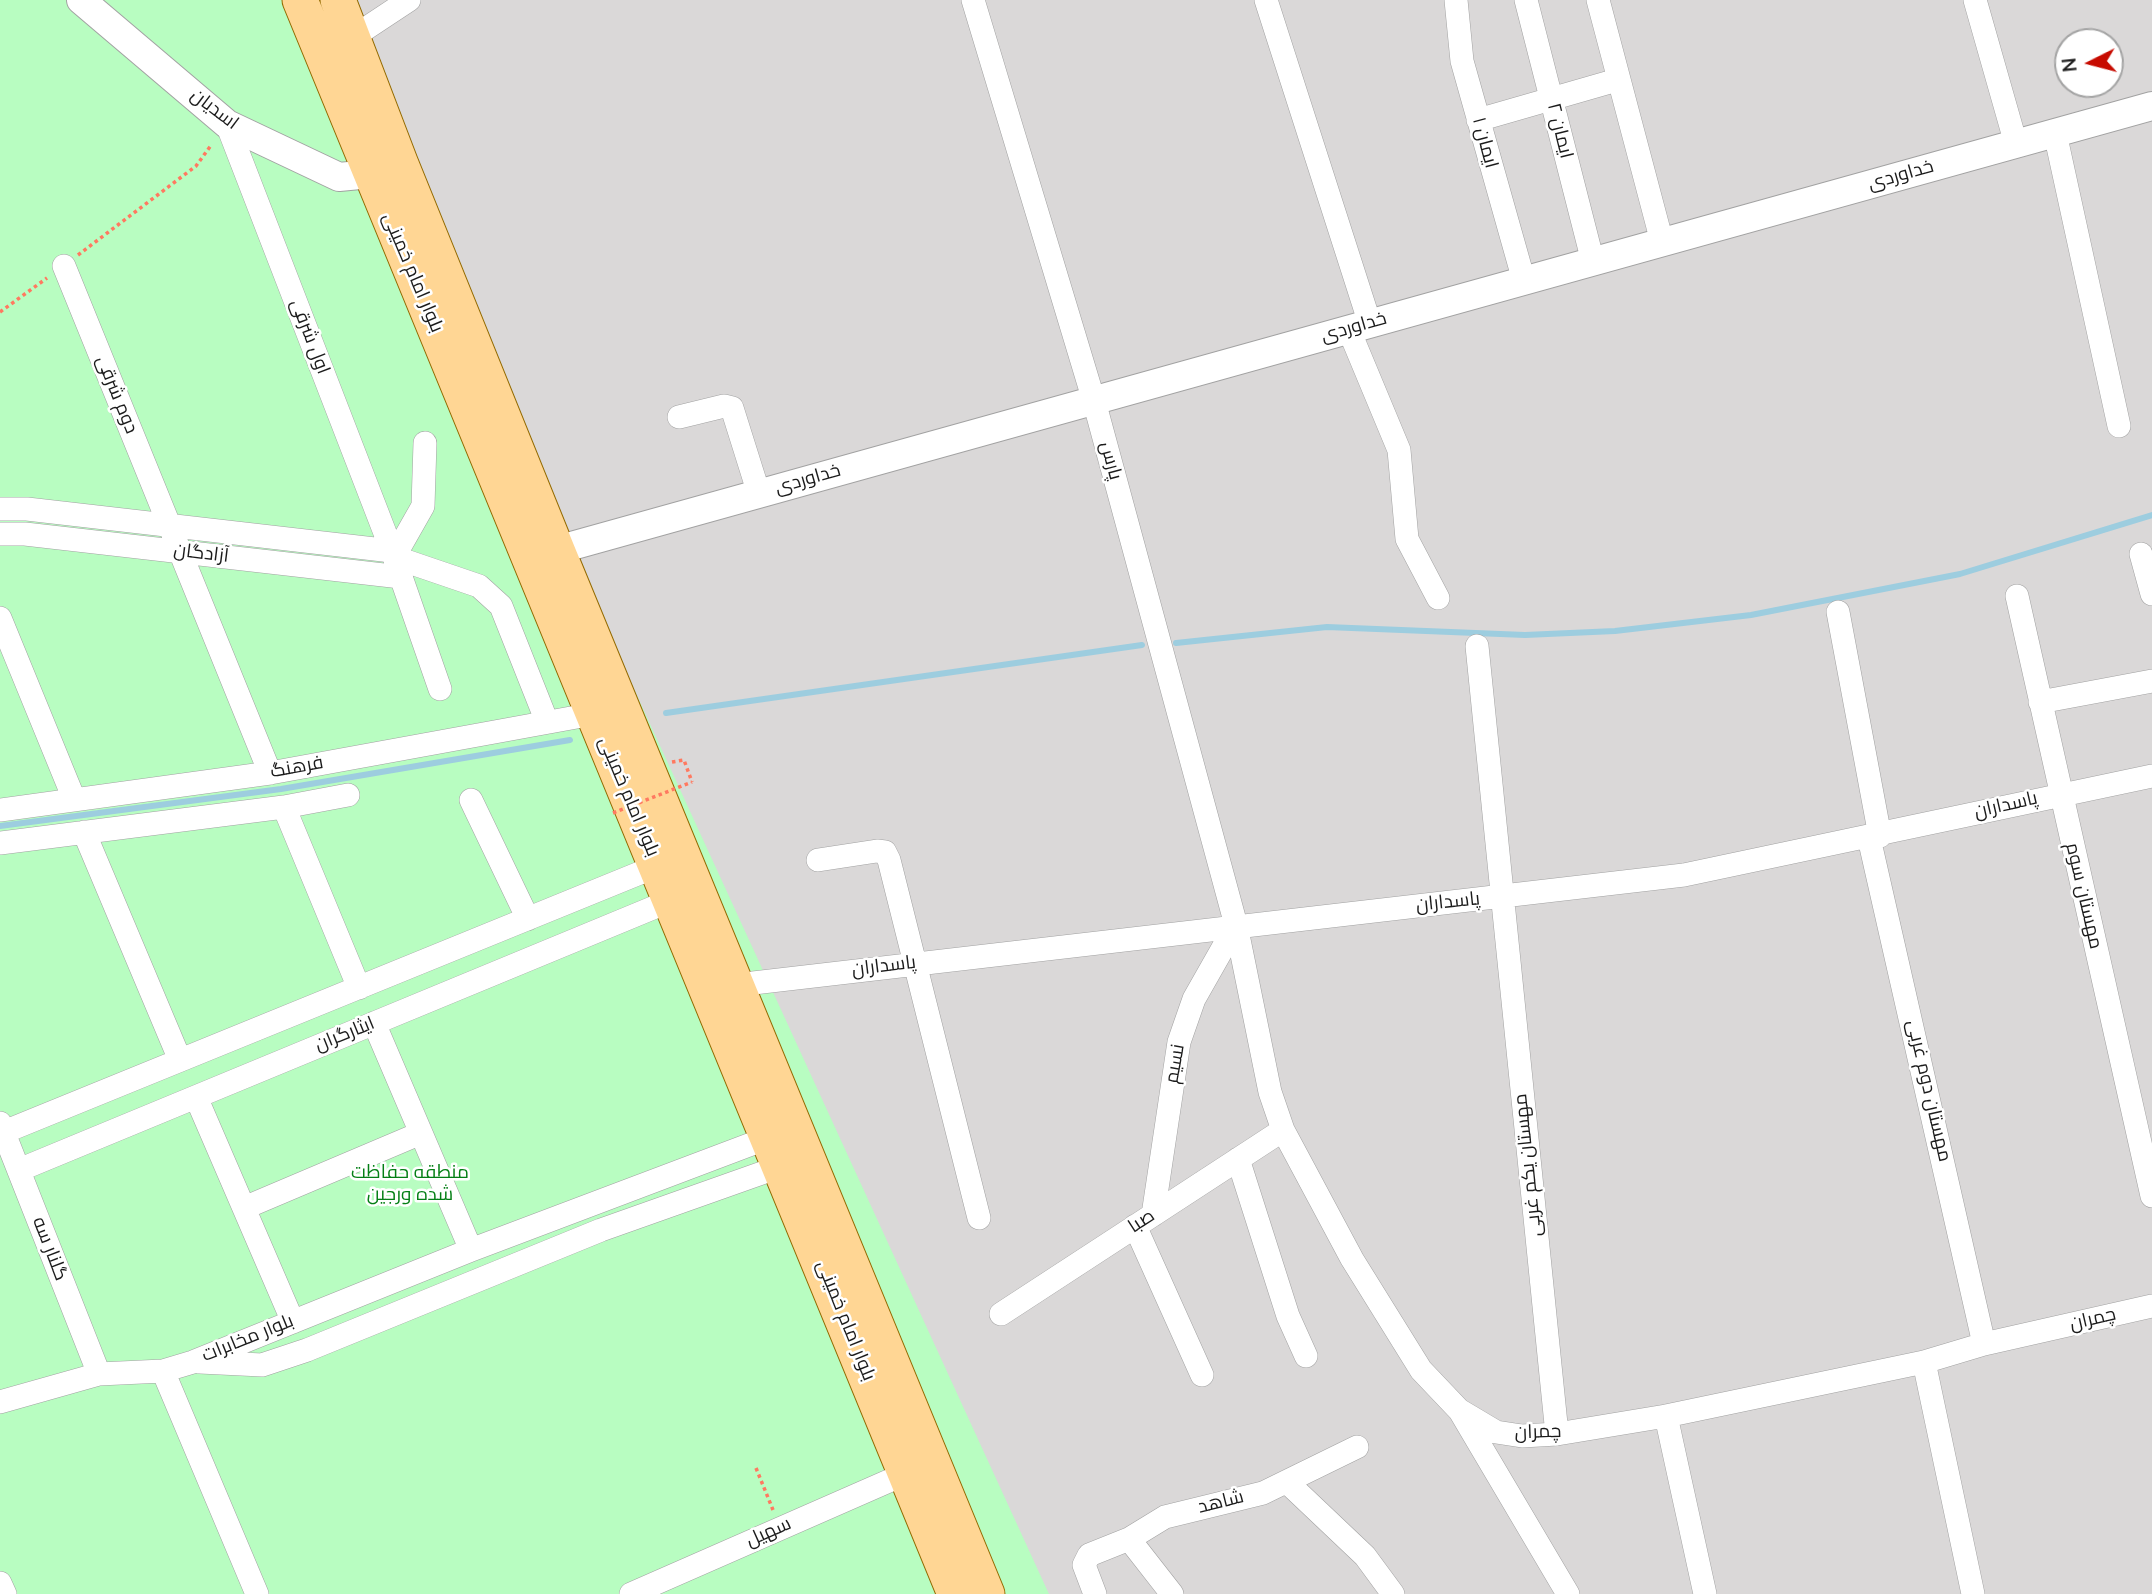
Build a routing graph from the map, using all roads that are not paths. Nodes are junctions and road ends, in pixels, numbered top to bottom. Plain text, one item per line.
1 (82, 0) edge
2 (300, 0) edge
3 (338, 0) edge
4 (410, 0) edge
5 (973, 0) edge
6 (1266, 0) edge
7 (1526, 0) edge
8 (1598, 0) edge
9 (1975, 0) edge
10 (1455, 2) edge
11 (353, 37) junction
12 (1618, 80) junction
13 (1551, 99) junction
14 (2152, 106) edge
15 (1478, 120) junction
16 (227, 124) junction
17 (2055, 133) junction
18 (2016, 144) junction
19 (385, 168) junction
20 (1662, 243) junction
21 (1593, 262) junction
22 (64, 266) road end
23 (1524, 281) junction
24 (1360, 327) junction
25 (1094, 401) junction
26 (678, 417) dead end
27 (2119, 426) dead end
28 (425, 443) dead end
29 (759, 494) junction
30 (0, 509) edge
31 (168, 525) junction
32 (0, 534) edge
33 (557, 550) junction
34 (179, 551) junction
35 (2141, 554) dead end
36 (396, 562) junction
37 (2152, 594) edge
38 (2017, 596) dead end
39 (1438, 598) dead end
40 (1838, 612) dead end
41 (0, 618) edge
42 (1477, 646) dead end
43 (2152, 681) edge
44 (440, 689) dead end
45 (2040, 702) junction
46 (593, 714) junction
47 (547, 722) junction
48 (270, 773) junction
49 (2152, 776) edge
50 (2059, 794) junction
51 (348, 795) dead end
52 (74, 799) junction
53 (471, 800) dead end
54 (284, 807) junction
55 (0, 810) edge
56 (84, 832) junction
57 (1874, 837) junction
58 (0, 843) edge
59 (818, 860) dead end
60 (657, 866) junction
61 (1502, 897) junction
62 (672, 900) junction
63 (528, 919) junction
64 (1237, 925) junction
65 (914, 964) junction
66 (736, 985) junction
67 (359, 988) junction
68 (374, 1023) junction
69 (180, 1060) junction
70 (196, 1097) junction
71 (2, 1128) edge
72 (1283, 1130) junction
73 (421, 1133) junction
74 (788, 1147) junction
75 (1238, 1159) junction
76 (19, 1170) junction
77 (2152, 1196) edge
78 (244, 1208) junction
79 (979, 1218) dead end
80 (1144, 1221) junction
81 (471, 1250) junction
82 (2152, 1306) edge
83 (1001, 1314) dead end
84 (293, 1322) junction
85 (1984, 1345) junction
86 (1306, 1356) dead end
87 (193, 1362) junction
88 (1924, 1362) junction
89 (163, 1371) junction
90 (99, 1374) junction
91 (1202, 1375) dead end
92 (0, 1402) edge
93 (1459, 1410) junction
94 (1666, 1416) junction
95 (1557, 1434) junction
96 (1357, 1447) dead end
97 (908, 1473) junction
98 (1288, 1482) junction
99 (1129, 1538) junction
100 (0, 1583) edge
101 (5, 1594) edge
102 (257, 1594) edge
103 (631, 1594) edge
104 (955, 1594) edge
105 (987, 1594) edge
106 (1095, 1594) edge
107 (1171, 1594) edge
108 (1393, 1594) edge
109 (1567, 1594) edge
110 (1704, 1594) edge
111 (1973, 1594) edge

1 - 16 street, اسدیان
2 - 19 main road, بلوار امام خمینی
3 - 11 main road, بلوار امام خمینی
4 - 11 street
5 - 25 street, پارس
6 - 24 street
7 - 13 street, ایمان ۲
8 - 12 street
9 - 18 street
10 - 15 street, ایمان ۱
11 - 19 main road, بلوار امام خمینی
12 - 13 street
12 - 20 street
13 - 15 street
13 - 21 street, ایمان ۲
14 - 17 street, خداوردی
15 - 23 street, ایمان ۱
16 - 19 street, اسدیان
16 - 36 street, اول شرقی
17 - 18 street, خداوردی
17 - 27 street
18 - 20 street, خداوردی
19 - 33 main road, بلوار امام خمینی
19 - 46 main road, بلوار امام خمینی
20 - 21 street, خداوردی
21 - 23 street, خداوردی
22 - 31 street, دوم شرقی
23 - 24 street, خداوردی
24 - 25 street, خداوردی
24 - 39 street
25 - 29 street, خداوردی
25 - 64 street, پارس
26 - 29 street
28 - 36 street
29 - 33 street, خداوردی
30 - 31 street, آزادگان
31 - 34 street, دوم شرقی
31 - 36 street, آزادگان
32 - 34 street, آزادگان
33 - 66 main road, بلوار امام خمینی
34 - 36 street, آزادگان
34 - 48 street, دوم شرقی
35 - 37 street
36 - 44 street, اول شرقی
36 - 47 street
38 - 45 street, مهستان سوم
40 - 57 street, مهستان دوم غربی
41 - 52 street
42 - 61 street, مهستان یکم غربی
43 - 45 street
45 - 50 street, مهستان سوم
46 - 47 street, فرهنگ
46 - 60 main road, بلوار امام خمینی
47 - 48 street, فرهنگ
48 - 52 street, فرهنگ
49 - 50 street, پاسداران
50 - 57 street, پاسداران
50 - 77 street, مهستان سوم
51 - 54 street
52 - 55 street, فرهنگ
53 - 63 street
54 - 56 street
54 - 67 street
56 - 58 street
56 - 69 street
57 - 61 street, پاسداران
57 - 85 street, مهستان دوم غربی
59 - 65 street
60 - 62 main road, بلوار امام خمینی
60 - 63 street, ایثارگران
61 - 64 street, پاسداران
61 - 95 street, مهستان یکم غربی
62 - 68 street, ایثارگران
62 - 74 main road, بلوار امام خمینی
63 - 67 street, ایثارگران
64 - 65 street, پاسداران
64 - 72 street, چمران
64 - 80 street, نسیم
65 - 66 street, پاسداران
65 - 79 street
66 - 74 main road, بلوار امام خمینی
67 - 69 street, ایثارگران
68 - 70 street, ایثارگران
68 - 73 street
69 - 71 street, ایثارگران
70 - 76 street, ایثارگران
70 - 78 street
71 - 76 street, گلنار سه
72 - 75 street, صبا
72 - 93 street, چمران
73 - 78 street
73 - 81 street
74 - 81 street, بلوار مخابرات
74 - 87 street, بلوار مخابرات
74 - 97 main road, بلوار امام خمینی
74 - 105 main road, بلوار امام خمینی
75 - 80 street, صبا
75 - 86 street
76 - 90 street, گلنار سه
78 - 84 street
80 - 83 street, صبا
80 - 91 street
81 - 84 street, بلوار مخابرات
82 - 85 street, چمران
84 - 87 street, بلوار مخابرات
85 - 88 street, چمران
87 - 89 street
88 - 94 street, چمران
88 - 111 street
89 - 90 street
89 - 102 street
90 - 92 street
93 - 95 street, چمران
93 - 109 street
94 - 95 street, چمران
94 - 110 street
96 - 98 street, شاهد
97 - 103 street, سهیل
97 - 104 main road, بلوار امام خمینی
98 - 99 street, شاهد
98 - 108 street
99 - 106 street, شاهد
99 - 107 street
100 - 101 street

